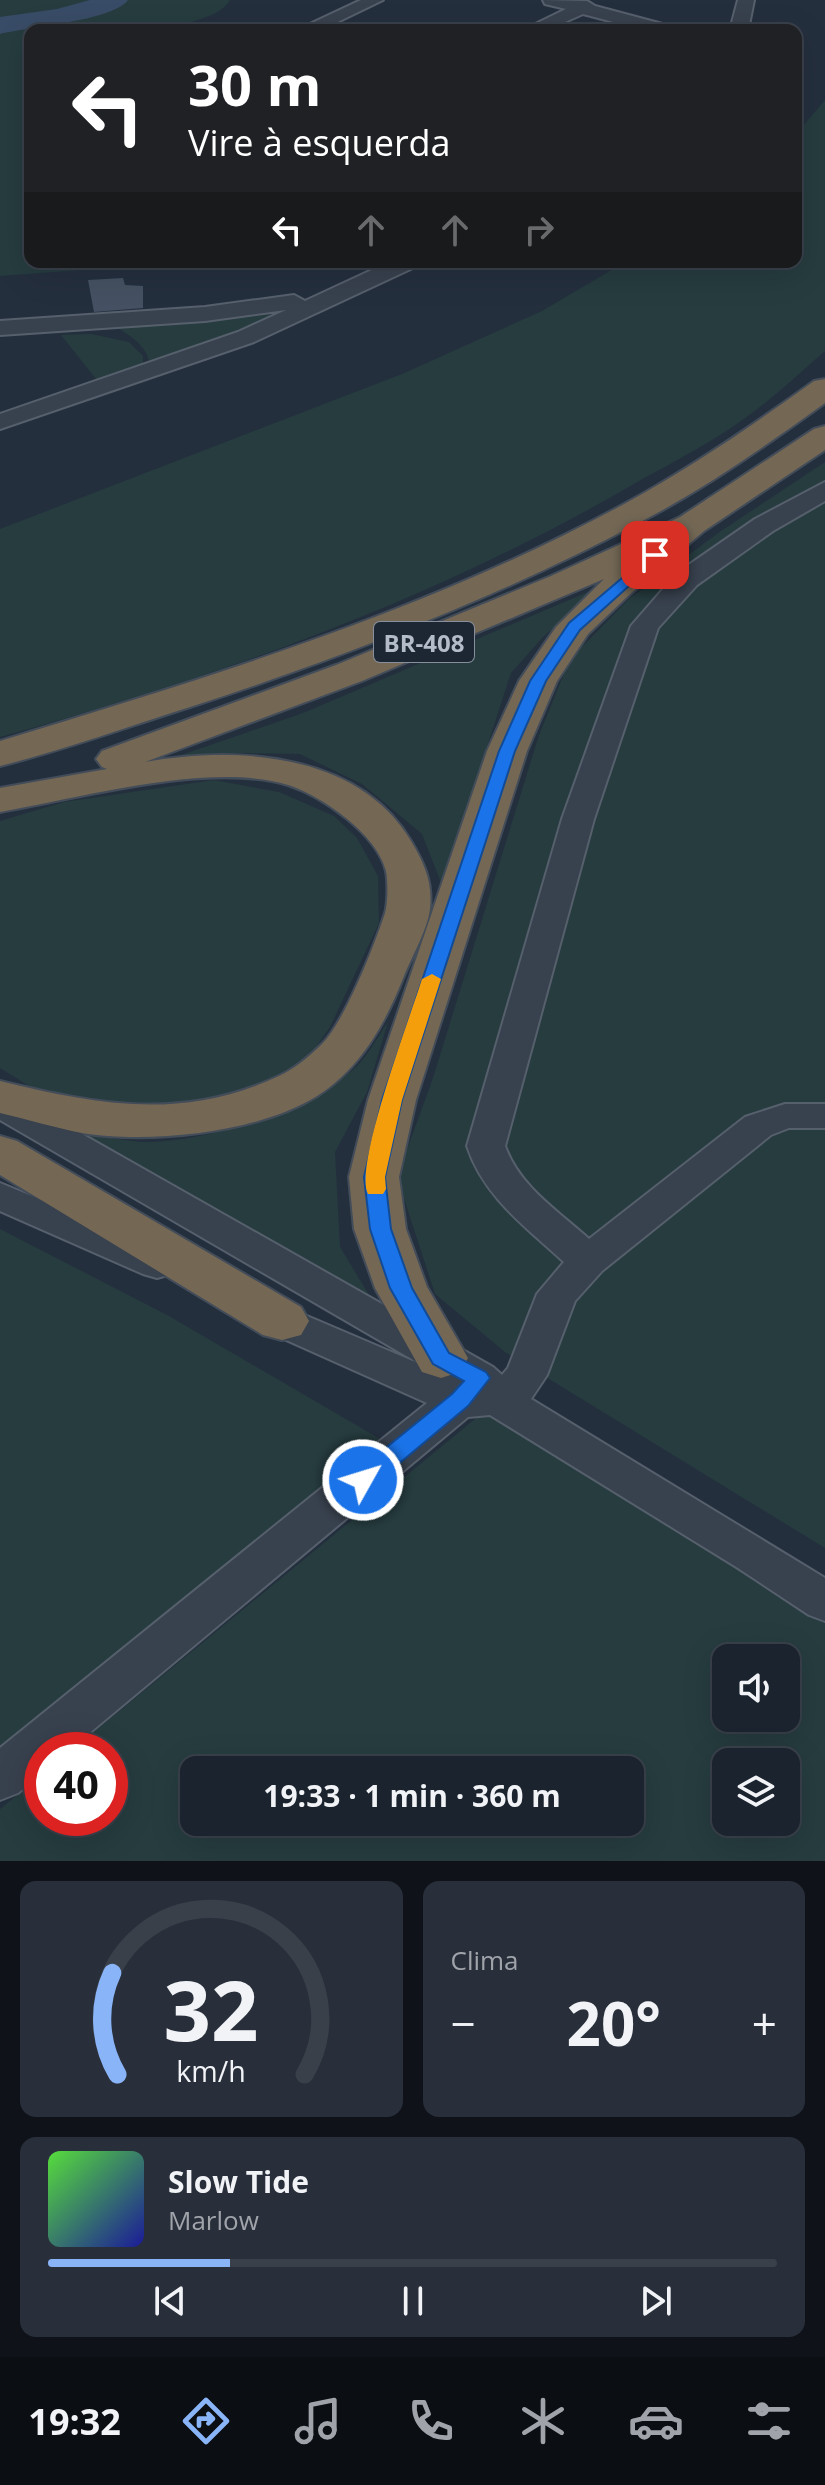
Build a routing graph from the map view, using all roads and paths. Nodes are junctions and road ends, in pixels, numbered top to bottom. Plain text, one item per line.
1 (375, 0) edge
2 (551, 0) edge
3 (611, 0) edge
4 (746, 0) edge
5 (356, 5) edge
6 (581, 8) junction
7 (318, 24) edge
8 (545, 24) edge
9 (641, 24) edge
10 (740, 24) edge
11 (394, 268) edge
12 (334, 295) junction
13 (107, 322) junction
14 (0, 328) edge
15 (825, 363) edge
16 (149, 372) junction
17 (825, 388) edge
18 (0, 422) edge
19 (825, 436) edge
20 (825, 490) edge
21 (610, 523) junction
22 (692, 524) junction
23 (0, 754) edge
24 (0, 799) edge
25 (0, 1097) edge
26 (0, 1104) edge
27 (825, 1116) edge
28 (0, 1153) edge
29 (0, 1196) edge
30 (588, 1261) junction
31 (282, 1321) junction
32 (471, 1385) junction
33 (825, 1602) edge
34 (0, 1778) edge

1 - 5 street
2 - 6 street
3 - 6 street
4 - 10 street
5 - 7 street
6 - 8 street
6 - 9 street
11 - 12 street
12 - 13 street
12 - 16 street
13 - 14 street
13 - 16 street
15 - 21 highway
16 - 18 street
17 - 21 highway, BR-408
19 - 22 highway, BR-408
20 - 30 street
21 - 23 highway, BR-408
22 - 24 highway, BR-408
22 - 32 highway
24 - 25 highway
26 - 32 street
27 - 30 street
28 - 31 highway
29 - 31 street
30 - 32 street
31 - 32 street
32 - 33 street
32 - 34 street

